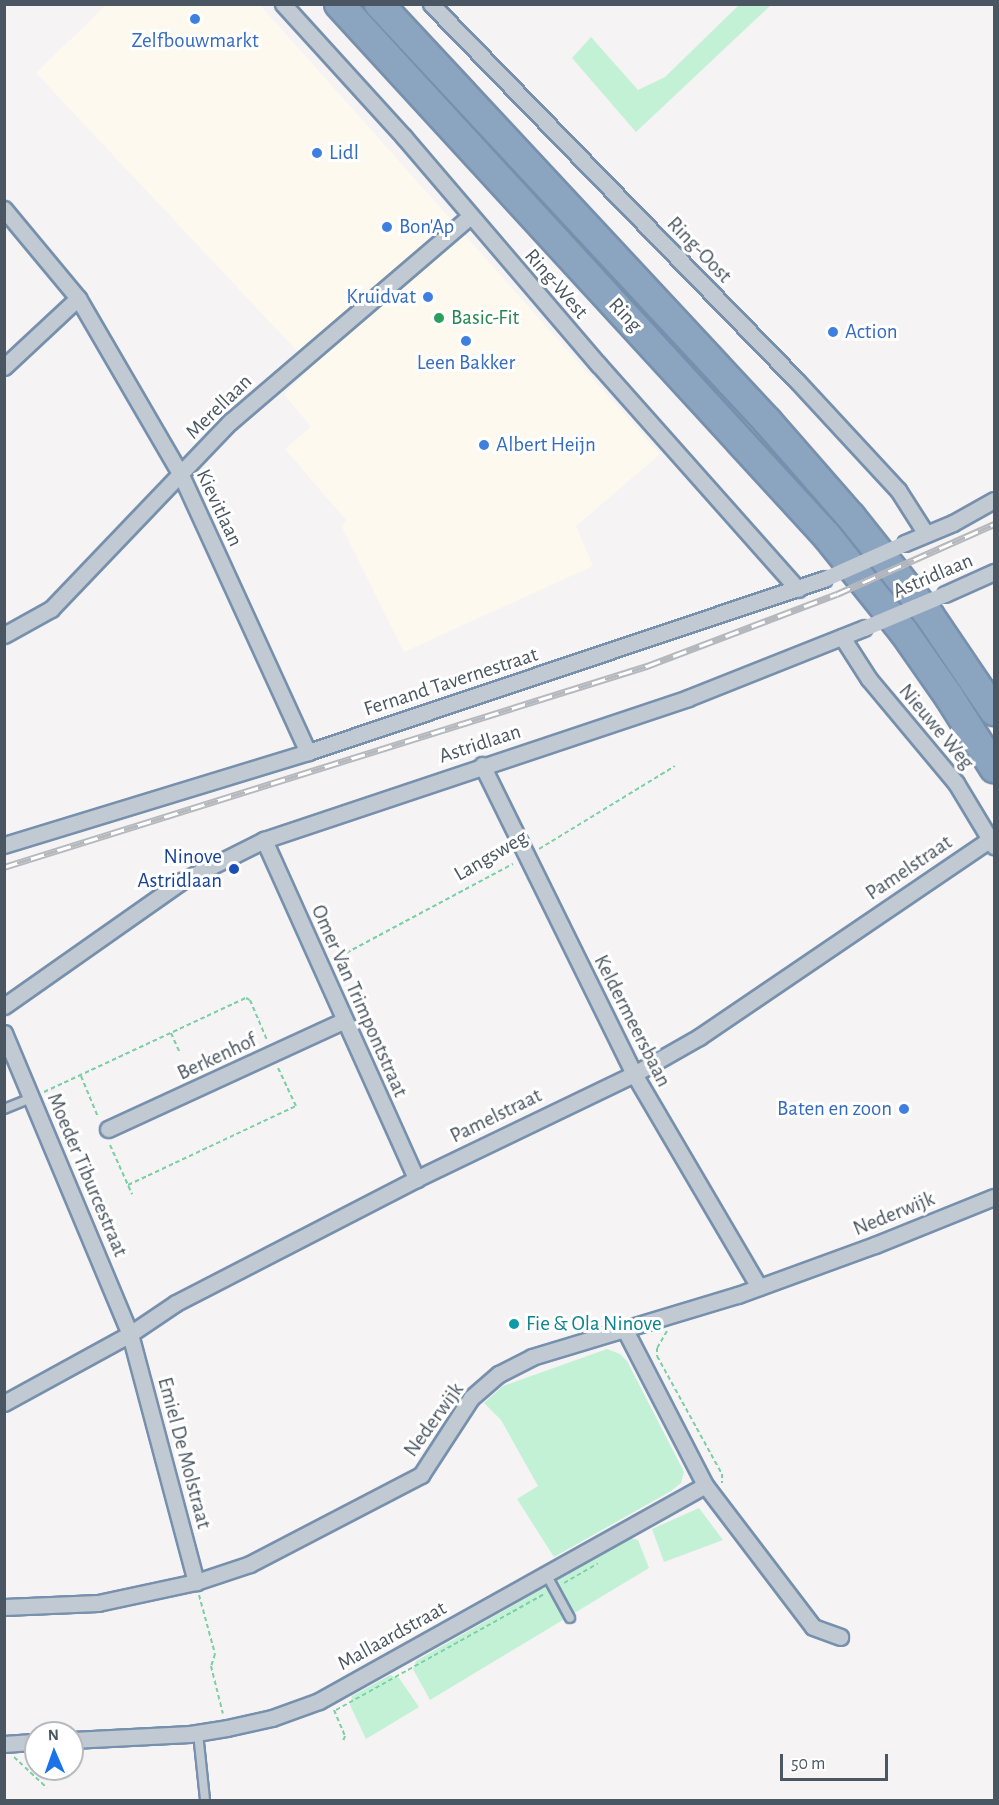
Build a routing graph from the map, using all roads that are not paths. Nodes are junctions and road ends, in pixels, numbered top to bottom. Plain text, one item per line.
1 (284, 4) edge
2 (339, 4) edge
3 (379, 4) edge
4 (432, 4) edge
5 (4, 209) edge
6 (470, 216) junction
7 (78, 298) junction
8 (4, 367) edge
9 (181, 475) junction
10 (994, 500) edge
11 (926, 534) junction
12 (994, 572) edge
13 (798, 589) junction
14 (937, 605) junction
15 (4, 634) edge
16 (842, 637) junction
17 (994, 711) edge
18 (308, 752) junction
19 (482, 765) junction
20 (994, 768) edge
21 (264, 840) junction
22 (992, 842) edge
23 (4, 845) edge
24 (4, 1006) edge
25 (343, 1021) junction
26 (4, 1033) edge
27 (634, 1074) junction
28 (31, 1098) junction
29 (4, 1109) edge
30 (108, 1129) dead end
31 (416, 1179) junction
32 (994, 1197) edge
33 (759, 1287) junction
34 (624, 1328) junction
35 (130, 1334) junction
36 (4, 1403) edge
37 (705, 1485) junction
38 (546, 1574) junction
39 (196, 1582) junction
40 (4, 1607) edge
41 (570, 1618) dead end
42 (840, 1637) dead end
43 (198, 1733) junction
44 (84, 1739) edge
45 (24, 1743) edge
46 (4, 1744) edge
47 (205, 1800) edge

1 - 6 street, Ring-West
2 - 20 highway, Ring
3 - 14 highway, Ring
4 - 11 street, Ring-Oost
5 - 7 street, Kievitlaan
6 - 9 street, Merellaan
6 - 13 street, Ring-West
7 - 8 street
7 - 9 street, Kievitlaan
9 - 15 street, Merellaan
9 - 18 street, Kievitlaan
10 - 11 street
11 - 13 street, Fernand Tavernestraat, bridge
12 - 14 street, Astridlaan
13 - 18 street, Fernand Tavernestraat
14 - 16 street, Astridlaan, bridge
14 - 17 highway, Ring
16 - 19 street, Astridlaan
16 - 22 street, Nieuwe Weg
18 - 23 street, Fernand Tavernestraat
19 - 21 street, Astridlaan
19 - 27 street, Keldermeersbaan
21 - 24 street, Astridlaan
21 - 25 street, Omer Van Trimpontstraat
22 - 27 street, Pamelstraat
25 - 30 street, Berkenhof
25 - 31 street, Omer Van Trimpontstraat
26 - 28 street, Moeder Tiburcestraat
27 - 31 street, Pamelstraat
27 - 33 street, Keldermeersbaan
28 - 29 lane
28 - 35 street, Moeder Tiburcestraat
31 - 35 street, Pamelstraat
32 - 33 street, Nederwijk
33 - 34 street, Nederwijk
34 - 37 street
34 - 39 street, Nederwijk
35 - 36 street, Pamelstraat
35 - 39 street, Emiel De Molstraat
37 - 38 street, Mallaardstraat
37 - 42 street
38 - 41 lane
38 - 43 street, Mallaardstraat
39 - 40 street, Nederwijk
43 - 44 street, Mallaardstraat
43 - 47 lane
45 - 46 street

